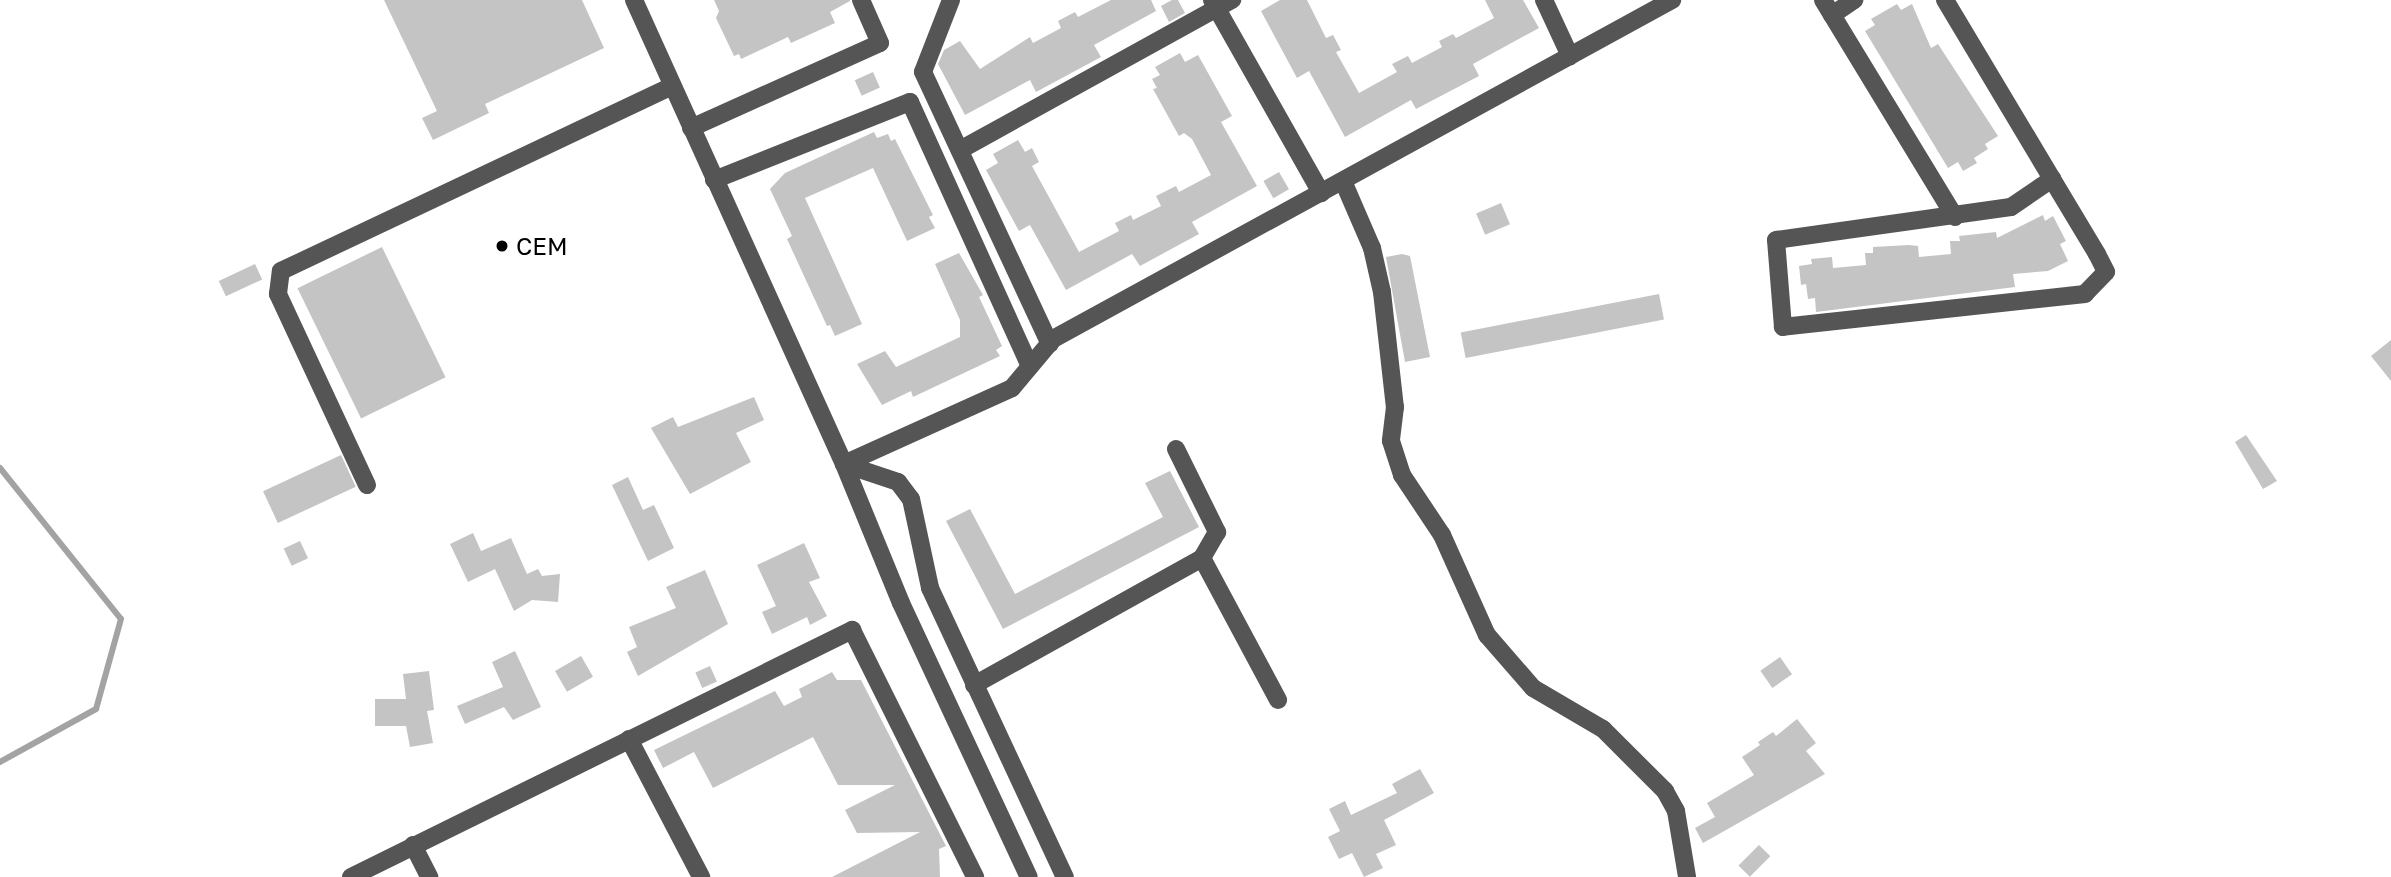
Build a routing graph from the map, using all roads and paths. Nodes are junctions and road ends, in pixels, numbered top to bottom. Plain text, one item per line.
1 (635, 0) edge
2 (861, 0) edge
3 (951, 0) edge
4 (1545, 0) edge
5 (1672, 0) edge
6 (1854, 0) edge
7 (1945, 0) edge
8 (1220, 3) edge
9 (1828, 8) edge
10 (1570, 56) junction
11 (673, 86) junction
12 (691, 128) junction
13 (960, 150) junction
14 (2052, 179) junction
15 (714, 180) junction
16 (1343, 181) junction
17 (1321, 193) junction
18 (1955, 217) junction
19 (1050, 344) junction
20 (1030, 366) junction
21 (1176, 449) dead end
22 (844, 464) junction
23 (367, 485) dead end
24 (1202, 558) junction
25 (974, 685) junction
26 (1278, 700) dead end
27 (629, 739) junction
28 (413, 845) junction
29 (351, 877) edge
30 (429, 877) edge
31 (701, 877) edge
32 (975, 877) edge
33 (1029, 877) edge
34 (1065, 877) edge
35 (1687, 877) edge

1 - 11 street
2 - 12 street
3 - 13 street
4 - 10 street
5 - 10 street
6 - 9 street
7 - 14 street
8 - 13 street
8 - 17 street
9 - 18 street
10 - 16 street
11 - 12 street
11 - 23 street
12 - 15 street
13 - 19 street
14 - 18 street
14 - 18 street
15 - 20 street
15 - 22 street
16 - 17 street
16 - 35 street
17 - 19 street
19 - 20 street
20 - 22 street
21 - 24 street
22 - 25 street
22 - 33 street
24 - 25 street
24 - 26 street
25 - 34 street
27 - 28 street
27 - 31 street
27 - 32 street
28 - 29 street
28 - 30 street

